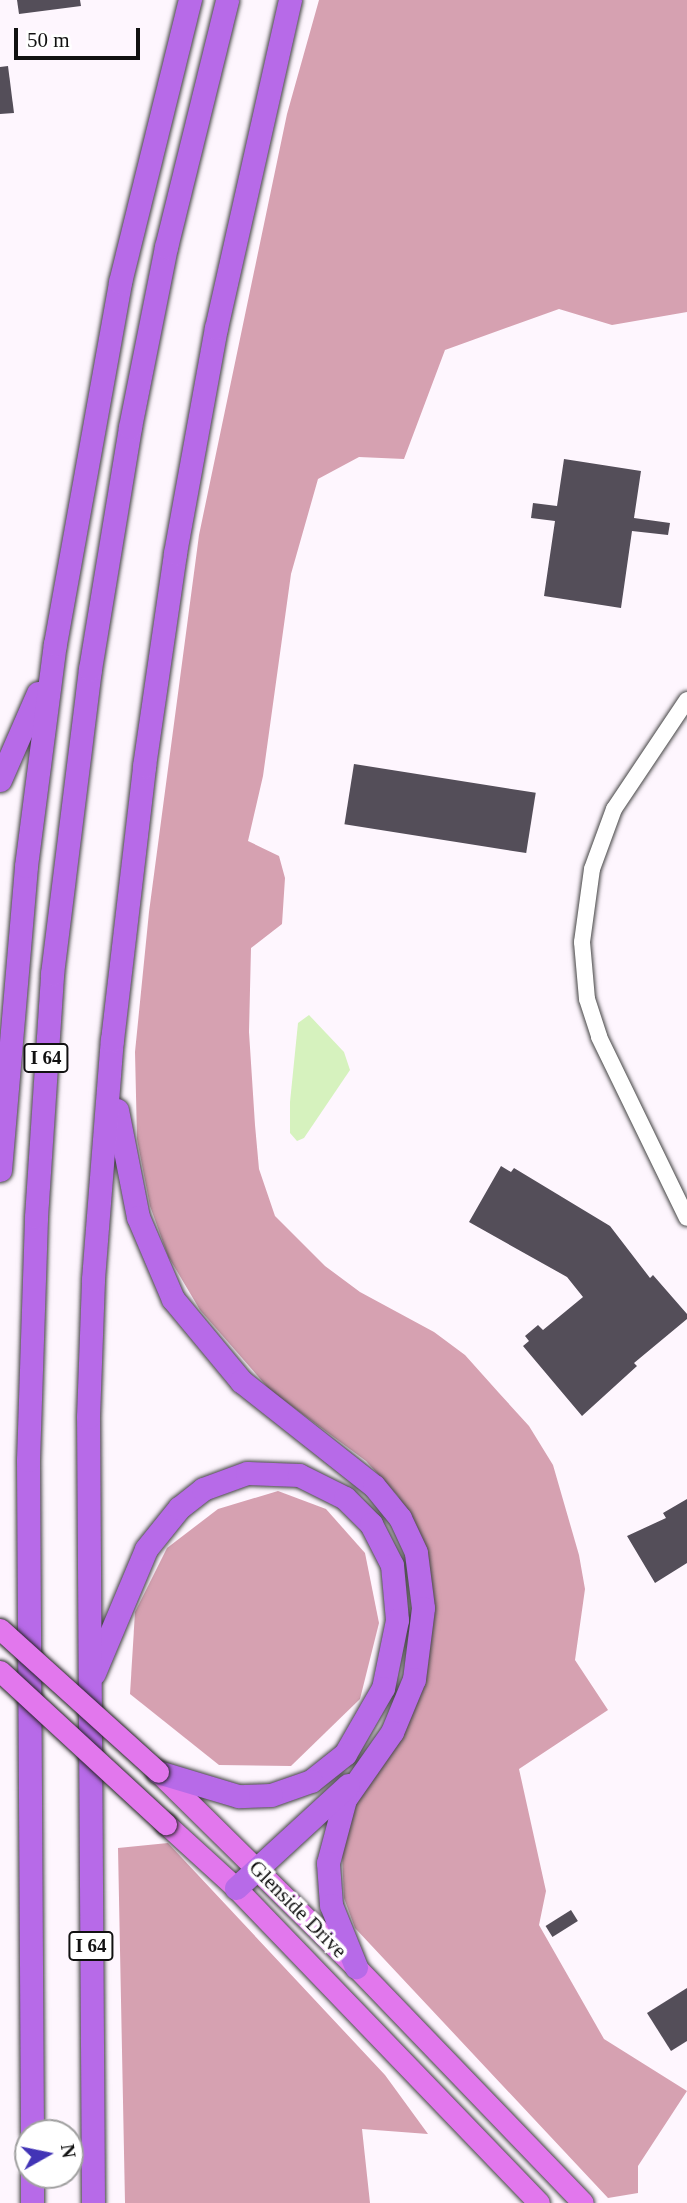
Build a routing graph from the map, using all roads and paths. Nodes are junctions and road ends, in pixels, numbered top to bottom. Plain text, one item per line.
1 (190, 0) edge
2 (227, 0) edge
3 (290, 0) edge
4 (55, 644) junction
5 (687, 700) edge
6 (0, 780) edge
7 (112, 1040) junction
8 (0, 1170) edge
9 (687, 1218) edge
10 (0, 1629) edge
11 (0, 1671) edge
12 (89, 1689) junction
13 (158, 1772) junction
14 (361, 1773) junction
15 (258, 1868) junction
16 (236, 1888) junction
17 (356, 1967) junction
18 (32, 2119) edge
19 (93, 2203) edge
20 (539, 2203) edge
21 (583, 2203) edge

1 - 4 highway
2 - 18 highway, I 64
3 - 7 highway, I 64
4 - 6 highway
4 - 8 highway
5 - 9 street
7 - 12 highway, I 64
7 - 14 highway
10 - 13 main road, Glenside Drive, bridge
11 - 16 main road, Glenside Drive, bridge
12 - 13 highway
12 - 19 highway, I 64
13 - 15 main road, Glenside Drive
14 - 15 highway
14 - 17 highway
15 - 16 highway
15 - 17 main road, Glenside Drive
16 - 20 main road, Glenside Drive
17 - 21 main road, Glenside Drive

